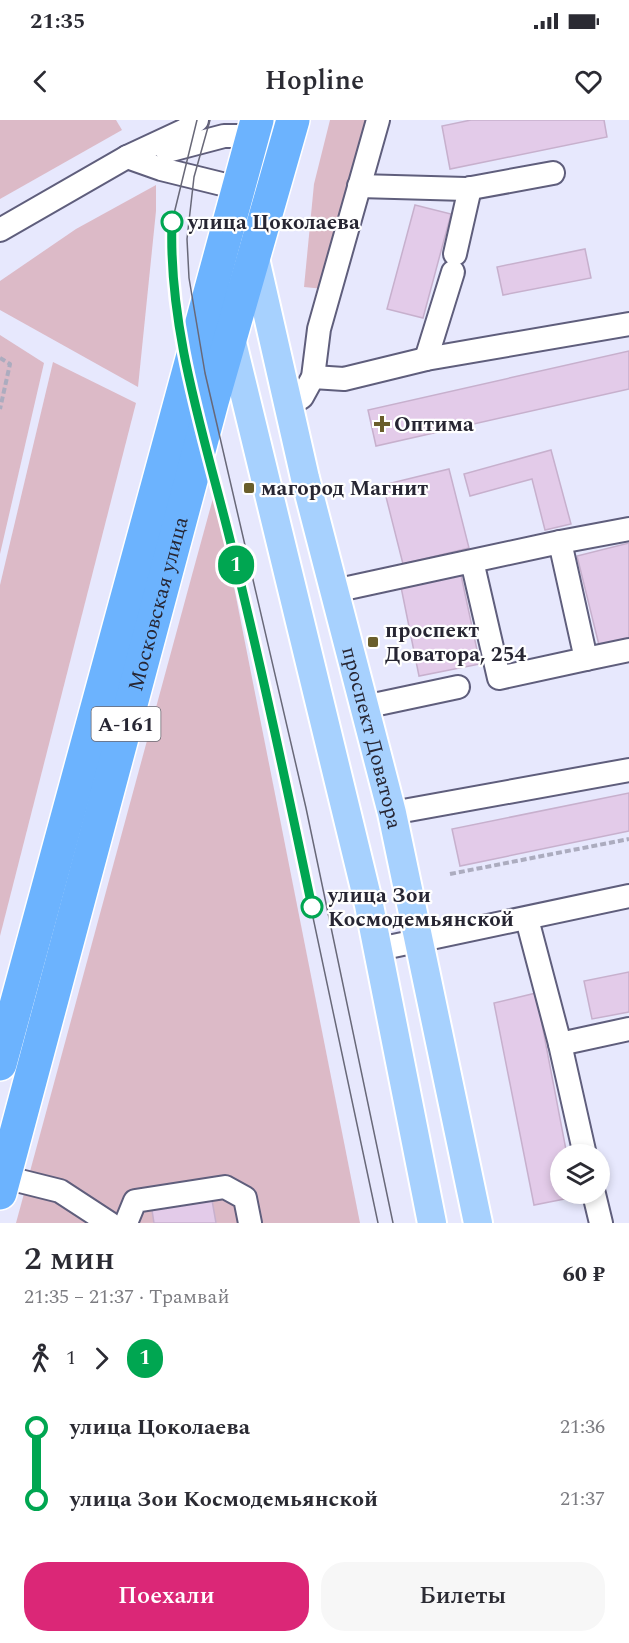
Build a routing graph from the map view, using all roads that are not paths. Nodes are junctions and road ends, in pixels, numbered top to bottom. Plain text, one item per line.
1 (378, 120) edge
2 (187, 123) edge
3 (254, 128) edge
4 (289, 132) edge
5 (127, 157) junction
6 (553, 173) dead end
7 (359, 186) junction
8 (238, 188) junction
9 (470, 188) junction
10 (270, 198) junction
11 (0, 230) edge
12 (254, 254) junction
13 (214, 276) junction
14 (629, 324) edge
15 (230, 334) junction
16 (426, 359) junction
17 (314, 377) junction
18 (288, 406) junction
19 (629, 529) edge
20 (560, 542) junction
21 (472, 561) junction
22 (334, 591) junction
23 (629, 650) edge
24 (586, 660) junction
25 (458, 687) dead end
26 (364, 707) junction
27 (629, 770) edge
28 (392, 813) junction
29 (629, 896) edge
30 (526, 919) junction
31 (419, 939) junction
32 (379, 949) junction
33 (629, 1029) edge
34 (560, 1044) junction
35 (0, 1064) edge
36 (583, 1144) edge
37 (2, 1185) edge
38 (596, 1204) edge
39 (109, 1223) edge
40 (126, 1223) edge
41 (250, 1223) edge
42 (432, 1223) edge
43 (478, 1223) edge
44 (601, 1223) edge

1 - 7 street
2 - 5 street
3 - 4 highway
3 - 5 street
3 - 8 highway, Московская улица
4 - 10 highway, Московская улица / А-161
5 - 8 street
5 - 11 street
6 - 9 street
7 - 9 street
7 - 17 street
8 - 10 highway
8 - 13 highway, Московская улица
9 - 16 street
10 - 12 highway, Московская улица / А-161
12 - 15 highway, Московская улица / А-161
12 - 18 main road, проспект Доватора
13 - 15 main road, проспект Доватора
13 - 35 highway, Московская улица / А-161
14 - 16 street
15 - 32 main road, проспект Доватора
15 - 37 highway, Московская улица / А-161
16 - 17 street
17 - 18 street
18 - 22 main road, проспект Доватора
19 - 20 street
20 - 21 street
20 - 24 street
21 - 22 street
21 - 24 street
22 - 26 main road, проспект Доватора
23 - 24 street
25 - 26 street
26 - 28 main road, проспект Доватора
27 - 28 street
28 - 31 main road, проспект Доватора
29 - 30 street
30 - 31 street
30 - 34 street
31 - 32 street
31 - 43 main road, проспект Доватора
32 - 42 main road, проспект Доватора
33 - 34 street
34 - 36 street
37 - 39 street
38 - 44 street
40 - 41 street

